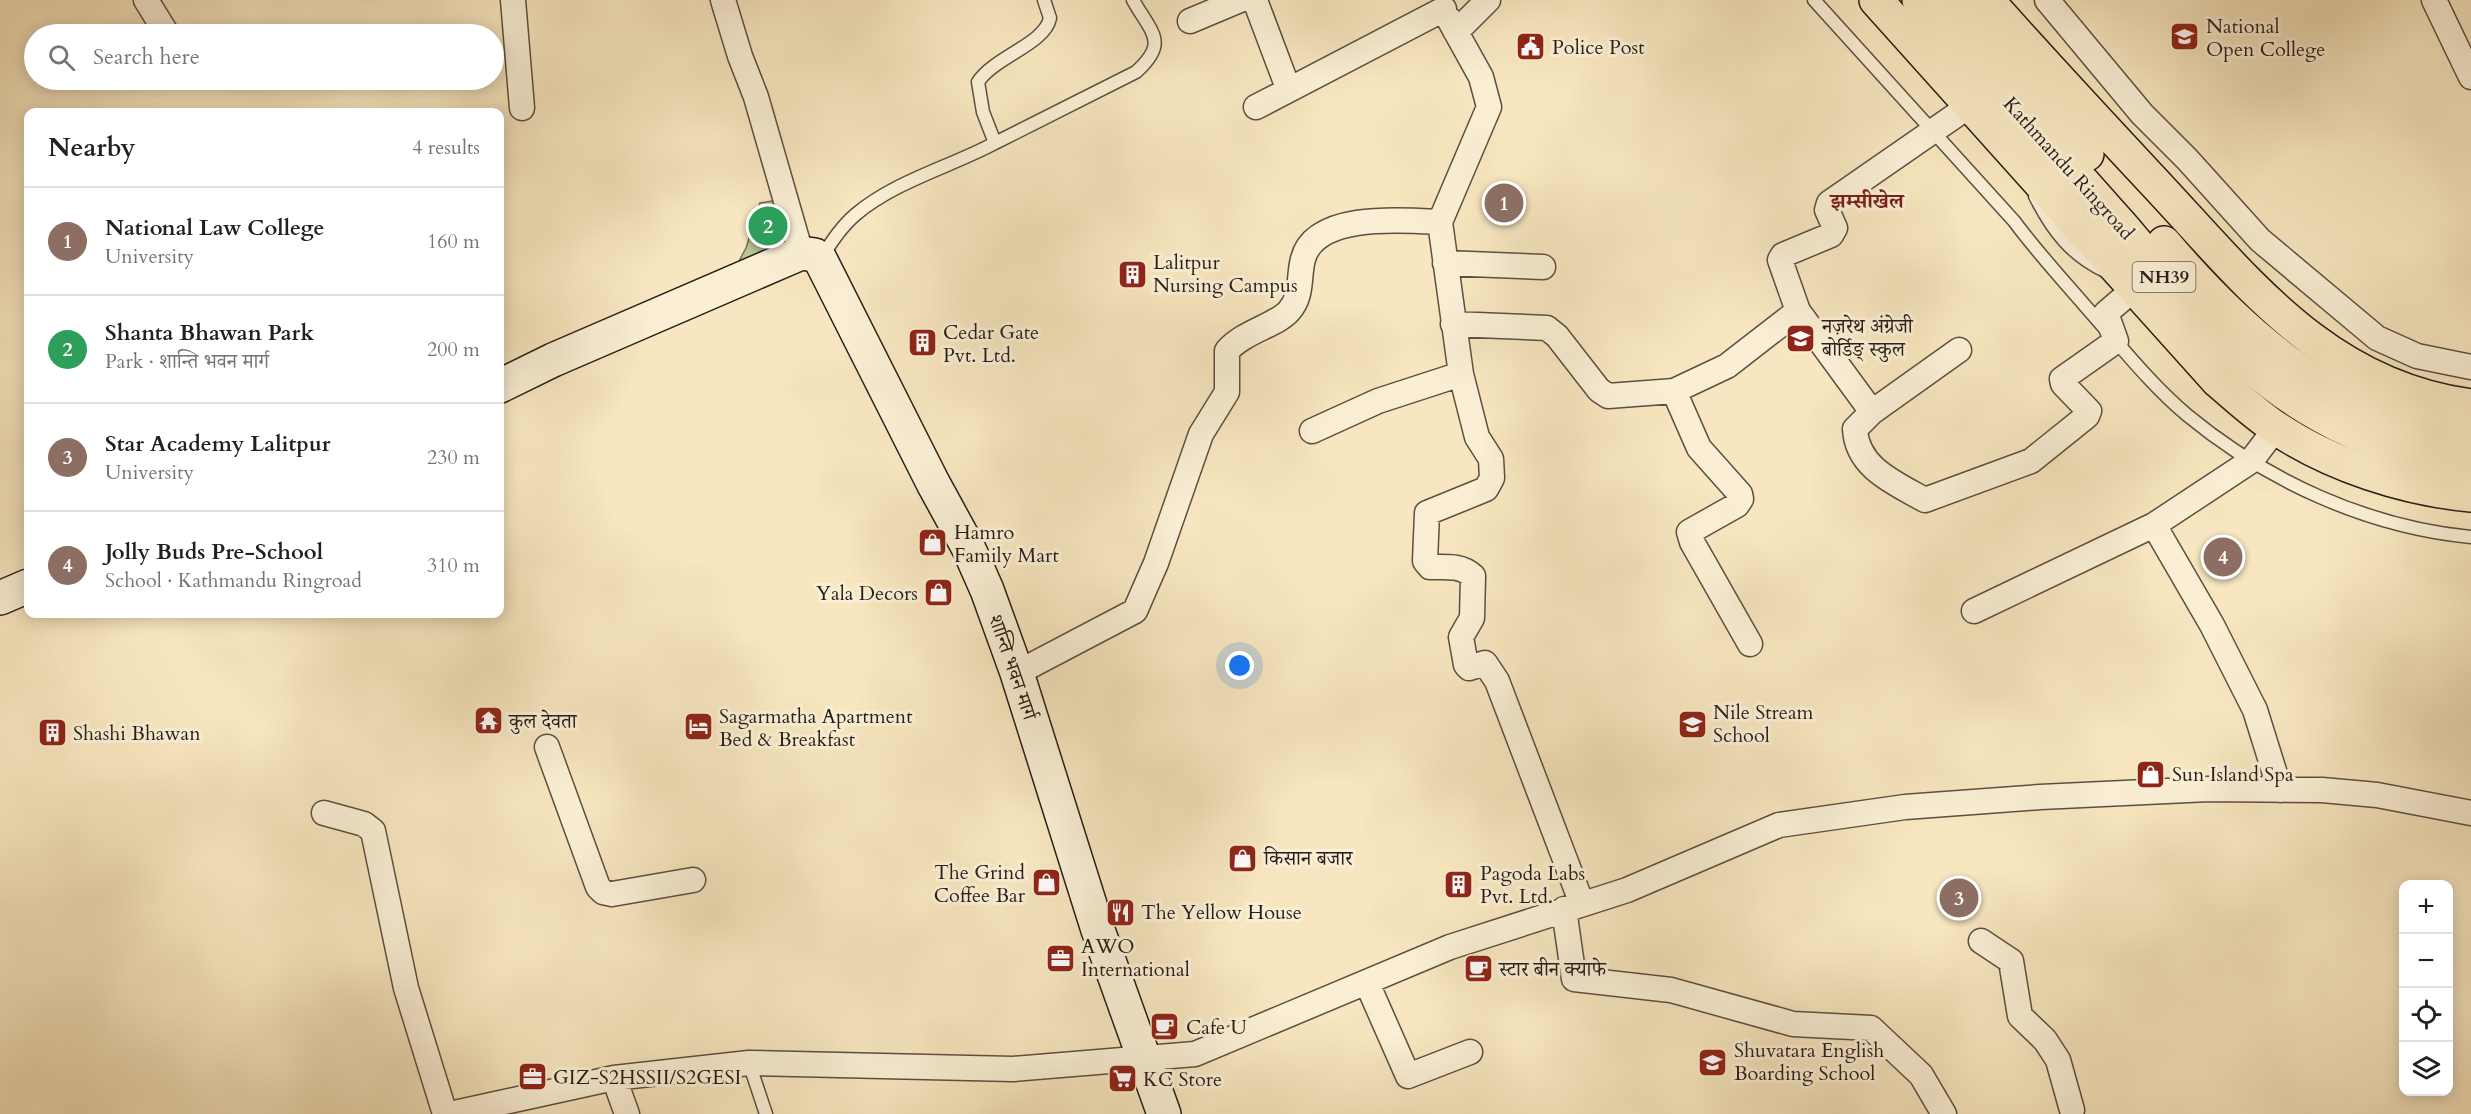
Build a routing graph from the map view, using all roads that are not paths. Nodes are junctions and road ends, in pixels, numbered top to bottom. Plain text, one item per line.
1 (146, 0) edge
2 (513, 0) edge
3 (723, 0) edge
4 (1044, 0) edge
5 (1133, 0) edge
6 (1240, 0) edge
7 (1253, 0) edge
8 (1488, 0) edge
9 (1815, 0) edge
10 (1918, 0) edge
11 (1952, 0) edge
12 (1987, 0) edge
13 (2047, 0) edge
14 (2434, 0) edge
15 (1441, 5) edge
16 (1892, 5) edge
17 (1190, 21) dead end
18 (161, 24) edge
19 (1456, 32) junction
20 (2471, 77) edge
21 (1288, 88) junction
22 (1972, 104) junction
23 (1256, 107) dead end
24 (522, 108) dead end
25 (1933, 133) junction
26 (995, 143) junction
27 (1440, 222) junction
28 (2260, 240) junction
29 (811, 256) junction
30 (1445, 263) junction
31 (2229, 266) junction
32 (1543, 267) dead end
33 (2134, 289) junction
34 (1798, 311) junction
35 (1453, 324) junction
36 (2116, 341) junction
37 (1959, 350) dead end
38 (2471, 367) edge
39 (1461, 374) junction
40 (504, 384) edge
41 (1674, 391) junction
42 (2471, 406) edge
43 (1872, 412) junction
44 (2276, 428) junction
45 (1312, 431) dead end
46 (2471, 436) edge
47 (2251, 461) junction
48 (2471, 464) edge
49 (2471, 495) edge
50 (2154, 525) junction
51 (2471, 537) edge
52 (24, 588) edge
53 (0, 598) edge
54 (1974, 611) dead end
55 (1750, 644) dead end
56 (1017, 673) junction
57 (547, 747) dead end
58 (2280, 790) junction
59 (324, 813) dead end
60 (2471, 813) edge
61 (693, 880) dead end
62 (1573, 906) junction
63 (1981, 941) dead end
64 (1367, 983) junction
65 (1470, 1052) dead end
66 (1142, 1058) junction
67 (749, 1063) junction
68 (614, 1078) junction
69 (2069, 1113) edge
70 (445, 1114) edge
71 (450, 1114) edge
72 (627, 1114) edge
73 (766, 1114) edge
74 (1164, 1114) edge
75 (1944, 1114) edge

1 - 18 street
2 - 24 street
3 - 29 street
4 - 26 lane
5 - 26 lane
6 - 17 street
7 - 21 street
8 - 19 street
9 - 25 lane
10 - 48 main road, Kathmandu Ringroad / NH39
11 - 46 main road, Kathmandu Ringroad / NH39
12 - 31 main road
13 - 28 street
14 - 20 street
15 - 19 street
15 - 21 street
16 - 22 main road
19 - 27 street
21 - 23 street
22 - 25 street
22 - 33 main road
25 - 34 street
25 - 36 lane
26 - 29 lane
27 - 30 street
27 - 56 street
28 - 31 street
28 - 38 street
29 - 40 main road
29 - 56 main road, शान्ति भवन मार्ग
30 - 32 street
30 - 35 street
31 - 42 main road
33 - 36 street
33 - 44 main road
34 - 41 street
34 - 43 street
35 - 39 street
35 - 41 street
36 - 43 street
36 - 47 lane
37 - 43 street
39 - 45 street
39 - 62 street
41 - 55 street
44 - 47 street
44 - 49 main road
47 - 50 street
47 - 51 lane
50 - 54 street
50 - 58 street
52 - 53 main road
56 - 66 main road, शान्ति भवन मार्ग
57 - 61 street
58 - 60 street
58 - 62 street
59 - 70 street
62 - 64 street
62 - 75 street
63 - 69 street
64 - 65 street
64 - 66 street
66 - 67 street
66 - 74 main road, शान्ति भवन मार्ग
67 - 68 street
67 - 73 lane
68 - 71 street
68 - 72 street

